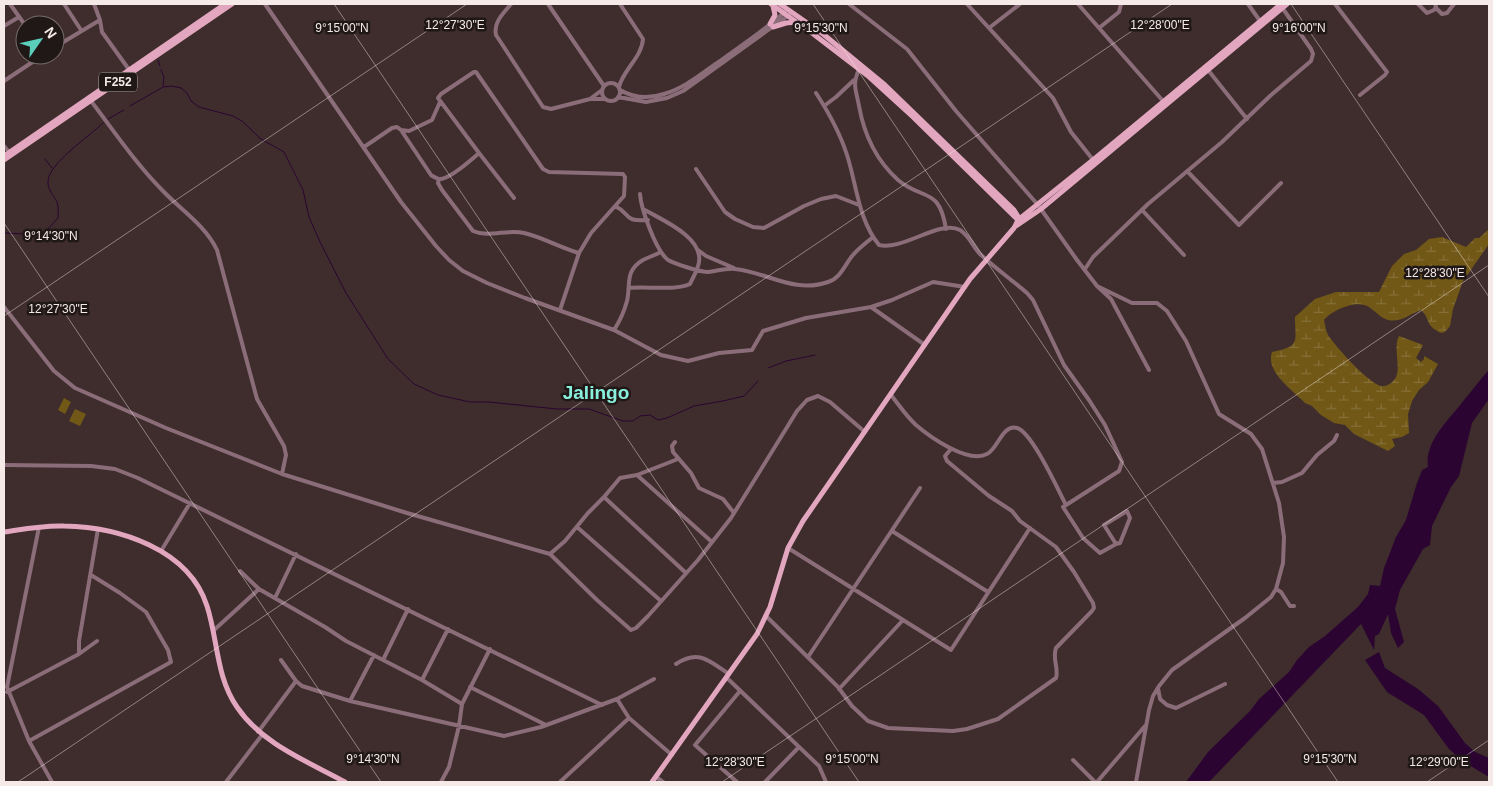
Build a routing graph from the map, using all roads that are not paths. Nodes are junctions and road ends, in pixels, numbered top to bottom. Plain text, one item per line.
1 (10, 4) edge
2 (64, 4) edge
3 (94, 4) edge
4 (265, 4) edge
5 (511, 4) edge
6 (548, 4) edge
7 (620, 4) edge
8 (625, 4) edge
9 (772, 4) edge
10 (780, 4) edge
11 (849, 4) edge
12 (967, 4) edge
13 (1020, 4) edge
14 (1078, 4) edge
15 (1121, 4) edge
16 (1248, 4) edge
17 (1287, 4) edge
18 (1335, 4) edge
19 (1418, 4) edge
20 (1454, 4) edge
21 (228, 5) edge
22 (1281, 5) edge
23 (1435, 6) edge
24 (626, 11) junction
25 (788, 12) junction
26 (18, 15) edge
27 (15, 19) edge
28 (100, 20) junction
29 (1260, 21) junction
30 (798, 23) junction
31 (4, 26) edge
32 (771, 26) junction
33 (989, 28) junction
34 (1099, 28) junction
35 (81, 30) junction
36 (65, 40) edge
37 (28, 65) edge
38 (859, 68) junction
39 (1208, 70) junction
40 (130, 71) junction
41 (621, 77) junction
42 (854, 80) junction
43 (4, 81) edge
44 (612, 82) junction
45 (603, 88) junction
46 (619, 89) junction
47 (816, 93) dead end
48 (1360, 95) dead end
49 (590, 98) junction
50 (618, 98) junction
51 (605, 99) junction
52 (91, 101) junction
53 (440, 102) junction
54 (1164, 103) junction
55 (824, 106) junction
56 (1247, 118) junction
57 (401, 130) junction
58 (4, 146) edge
59 (364, 147) junction
60 (479, 153) junction
61 (6, 154) edge
62 (4, 160) edge
63 (1094, 162) junction
64 (696, 169) dead end
65 (1187, 171) junction
66 (438, 179) junction
67 (1281, 183) dead end
68 (640, 194) dead end
69 (514, 198) dead end
70 (859, 205) junction
71 (615, 206) junction
72 (1040, 207) junction
73 (644, 210) junction
74 (1142, 210) junction
75 (1012, 211) junction
76 (1028, 213) junction
77 (648, 220) junction
78 (1018, 223) junction
79 (946, 229) junction
80 (873, 237) junction
81 (698, 250) junction
82 (661, 252) junction
83 (579, 253) junction
84 (1184, 255) dead end
85 (986, 259) junction
86 (697, 269) junction
87 (736, 269) junction
88 (1084, 269) junction
89 (1098, 286) junction
90 (965, 287) junction
91 (629, 288) junction
92 (4, 307) edge
93 (871, 307) junction
94 (560, 310) junction
95 (614, 330) junction
96 (925, 344) junction
97 (1149, 370) dead end
98 (891, 395) junction
99 (865, 432) junction
100 (1337, 435) dead end
101 (675, 442) dead end
102 (951, 449) junction
103 (678, 459) junction
104 (4, 465) edge
105 (282, 474) junction
106 (637, 475) junction
107 (1273, 483) junction
108 (920, 488) dead end
109 (604, 497) junction
110 (190, 503) junction
111 (1066, 506) junction
112 (734, 513) junction
113 (39, 527) junction
114 (577, 527) junction
115 (1030, 528) junction
116 (98, 529) junction
117 (892, 530) junction
118 (4, 532) edge
119 (712, 542) junction
120 (1116, 544) junction
121 (788, 548) junction
122 (161, 551) junction
123 (296, 554) junction
124 (550, 554) junction
125 (240, 571) dead end
126 (686, 573) junction
127 (91, 575) junction
128 (259, 589) junction
129 (853, 589) junction
130 (1276, 589) junction
131 (988, 592) junction
132 (275, 598) junction
133 (661, 602) junction
134 (1294, 606) dead end
135 (408, 609) junction
136 (766, 616) junction
137 (903, 620) junction
138 (448, 629) junction
139 (213, 631) junction
140 (97, 641) dead end
141 (490, 649) junction
142 (79, 654) junction
143 (374, 655) junction
144 (808, 657) junction
145 (281, 660) dead end
146 (383, 660) junction
147 (676, 664) dead end
148 (728, 676) junction
149 (422, 680) junction
150 (654, 680) dead end
151 (296, 681) junction
152 (1225, 684) dead end
153 (1159, 686) junction
154 (470, 687) junction
155 (840, 689) junction
156 (740, 691) junction
157 (7, 692) junction
158 (617, 699) junction
159 (350, 701) junction
160 (462, 704) junction
161 (602, 705) junction
162 (629, 718) junction
163 (546, 725) junction
164 (1147, 725) junction
165 (459, 726) junction
166 (260, 733) junction
167 (29, 741) junction
168 (799, 747) junction
169 (672, 754) junction
170 (1073, 760) dead end
171 (654, 780) edge
172 (566, 781) edge
173 (52, 782) edge
174 (226, 782) edge
175 (345, 782) edge
176 (441, 782) edge
177 (560, 782) edge
178 (663, 782) edge
179 (737, 782) edge
180 (765, 782) edge
181 (826, 782) edge
182 (1096, 782) edge
183 (1136, 782) edge

1 - 26 street
2 - 35 street
3 - 28 street
4 - 59 street
5 - 49 street
6 - 45 street
7 - 24 street
8 - 24 street
9 - 25 main road
9 - 32 main road
10 - 25 main road
11 - 72 street
12 - 33 street
13 - 33 street
14 - 34 street
15 - 34 street
16 - 29 street
17 - 22 main road
18 - 48 street
19 - 23 street
20 - 23 street
21 - 40 main road, F252
22 - 29 main road
22 - 39 main road
22 - 56 street
24 - 41 street
25 - 30 main road
25 - 32 street
25 - 75 main road
27 - 31 street
28 - 35 street
28 - 40 street
29 - 54 main road
30 - 32 main road
30 - 38 main road
32 - 46 street
32 - 50 street
33 - 63 street
34 - 54 street
35 - 36 street
37 - 43 street
38 - 42 street
38 - 75 main road
39 - 54 main road
39 - 56 street
40 - 52 main road, F252
40 - 61 main road, F252
41 - 44 street
41 - 46 street
42 - 55 street
42 - 79 street
44 - 45 street
44 - 46 street
45 - 49 street
45 - 51 street
46 - 50 street
47 - 55 street
49 - 51 street
50 - 51 street
52 - 62 main road, F252
52 - 105 street
53 - 57 street
53 - 60 street
53 - 71 street
54 - 63 main road
55 - 70 street
56 - 65 street
57 - 59 street
57 - 66 street
58 - 61 street
59 - 94 street
60 - 66 street
60 - 69 street
63 - 72 main road
64 - 70 street
65 - 67 street
65 - 74 street
66 - 83 street
68 - 73 street
70 - 80 street
71 - 77 street
71 - 83 street
72 - 76 main road
72 - 78 main road
72 - 88 street
73 - 77 street
73 - 81 street
74 - 84 street
74 - 88 street
75 - 76 main road
75 - 78 main road
76 - 78 main road
77 - 82 street
78 - 85 main road
79 - 80 street
79 - 85 street
80 - 87 street
81 - 86 street
81 - 87 street
82 - 86 street
82 - 91 street
83 - 94 street
85 - 90 main road
85 - 111 street
86 - 87 street
86 - 91 street
88 - 89 street
89 - 97 street
89 - 107 street
90 - 93 street
90 - 96 main road
91 - 95 street
92 - 105 street
93 - 95 street
93 - 96 street
94 - 95 street
96 - 98 main road
98 - 99 main road
98 - 102 street
99 - 112 street
99 - 121 main road
100 - 107 street
101 - 103 street
102 - 111 street
102 - 115 street
103 - 106 street
103 - 112 street
104 - 110 street
105 - 124 street
106 - 109 street
106 - 119 street
107 - 130 street
108 - 117 street
109 - 114 street
109 - 126 street
110 - 122 street
110 - 123 street
111 - 120 street
112 - 119 street
113 - 116 main road
113 - 118 main road
113 - 157 street
114 - 124 street
114 - 133 street
115 - 131 street
115 - 155 street
116 - 122 main road
116 - 127 street
117 - 129 street
117 - 131 street
119 - 126 street
120 - 120 street
121 - 129 street
121 - 136 main road
122 - 139 main road
123 - 132 street
123 - 135 street
124 - 133 street
125 - 128 street
126 - 133 street
127 - 142 street
127 - 167 street
128 - 132 street
128 - 139 street
129 - 137 street
129 - 144 street
130 - 134 street
130 - 153 street
131 - 137 street
132 - 143 street
135 - 138 street
135 - 146 street
136 - 144 street
136 - 148 main road
137 - 155 street
138 - 141 street
138 - 149 street
139 - 166 main road
140 - 142 street
141 - 154 street
141 - 161 street
142 - 157 street
143 - 146 street
143 - 159 street
144 - 155 street
145 - 151 street
146 - 149 street
147 - 148 street
148 - 156 street
148 - 169 main road
149 - 160 street
150 - 158 street
151 - 159 street
151 - 166 street
152 - 153 street
153 - 164 street
154 - 160 street
154 - 163 street
156 - 168 street
156 - 179 street
157 - 167 street
158 - 161 street
158 - 162 street
159 - 165 street
160 - 165 street
161 - 163 street
162 - 169 street
162 - 172 street
163 - 165 street
164 - 182 street
164 - 183 street
165 - 176 street
166 - 174 street
166 - 175 main road
167 - 173 street
168 - 180 street
168 - 181 street
169 - 171 main road
170 - 182 street
171 - 178 street
172 - 177 street

